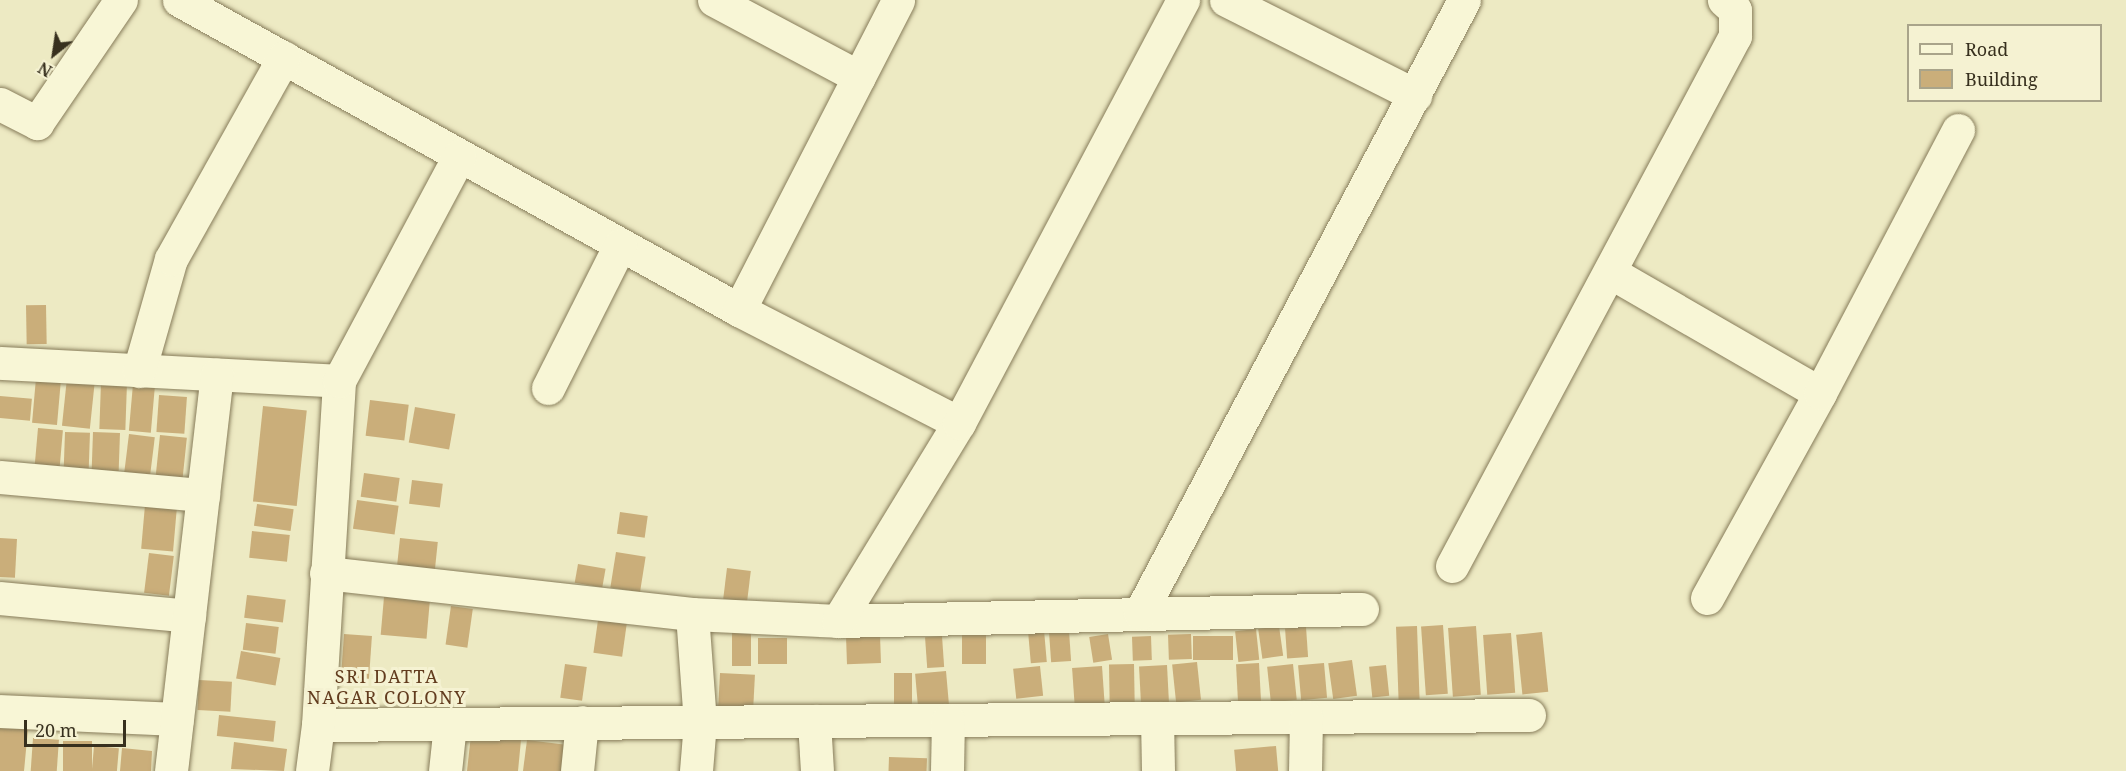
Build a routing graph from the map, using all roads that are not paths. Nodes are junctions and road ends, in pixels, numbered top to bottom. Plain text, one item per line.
1 (121, 0) edge
2 (179, 0) edge
3 (714, 0) edge
4 (898, 0) edge
5 (1183, 0) edge
6 (1226, 0) edge
7 (1464, 0) edge
8 (1724, 0) edge
9 (284, 57) junction
10 (859, 76) junction
11 (1415, 95) junction
12 (0, 104) edge
13 (1958, 130) dead end
14 (459, 156) junction
15 (620, 244) junction
16 (1610, 272) junction
17 (739, 310) junction
18 (0, 363) edge
19 (139, 371) junction
20 (217, 375) junction
21 (339, 381) junction
22 (548, 388) dead end
23 (1820, 393) junction
24 (959, 423) junction
25 (0, 477) edge
26 (203, 495) junction
27 (1452, 566) dead end
28 (326, 573) junction
29 (0, 598) edge
30 (1707, 598) dead end
31 (1362, 609) dead end
32 (1140, 613) junction
33 (692, 614) junction
34 (189, 616) junction
35 (838, 621) junction
36 (0, 711) edge
37 (1529, 715) dead end
38 (1306, 717) junction
39 (1157, 718) junction
40 (177, 719) junction
41 (948, 720) junction
42 (814, 721) junction
43 (700, 722) junction
44 (582, 723) junction
45 (450, 724) junction
46 (318, 725) junction
47 (171, 771) edge
48 (312, 771) edge
49 (445, 771) edge
50 (577, 771) edge
51 (696, 771) edge
52 (817, 771) edge
53 (947, 771) edge
54 (1158, 771) edge
55 (1305, 771) edge

1 - 12 street
2 - 9 street
3 - 10 street
4 - 10 street
5 - 24 street
6 - 11 street
7 - 11 street
8 - 16 street
9 - 14 street
9 - 19 street
10 - 17 street
11 - 32 street
13 - 23 street
14 - 15 street
14 - 21 street
15 - 17 street
15 - 22 street
16 - 23 street
16 - 27 street
17 - 24 street
18 - 19 street
19 - 20 street
20 - 21 street
20 - 26 street
21 - 28 street
23 - 30 street
24 - 35 street
25 - 26 street
26 - 34 street
28 - 33 street
28 - 46 street
29 - 34 street
31 - 32 street
32 - 35 street
33 - 35 street
33 - 43 street
34 - 40 street
36 - 40 street
37 - 38 street
38 - 39 street
38 - 55 street
39 - 41 street
39 - 54 street
40 - 47 street
41 - 42 street
41 - 53 street
42 - 43 street
42 - 52 street
43 - 44 street
43 - 51 street
44 - 45 street
44 - 50 street
45 - 46 street
45 - 49 street
46 - 48 street

